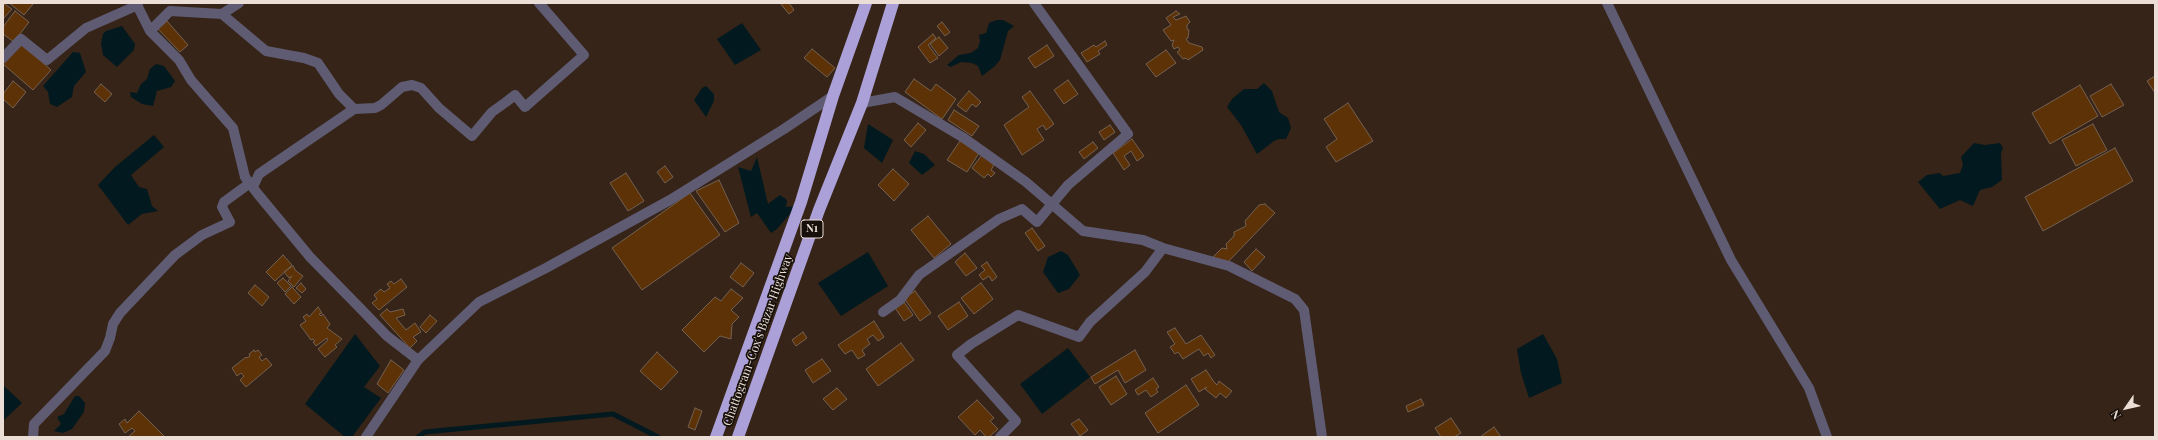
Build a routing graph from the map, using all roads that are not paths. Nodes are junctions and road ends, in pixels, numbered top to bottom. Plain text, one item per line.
1 (239, 3) edge
2 (539, 3) edge
3 (866, 3) edge
4 (893, 3) edge
5 (1034, 3) edge
6 (1608, 3) edge
7 (137, 4) edge
8 (222, 14) junction
9 (150, 31) junction
10 (3, 58) edge
11 (833, 96) junction
12 (862, 103) junction
13 (354, 109) junction
14 (251, 185) junction
15 (1051, 203) junction
16 (1163, 248) junction
17 (882, 312) dead end
18 (418, 360) junction
19 (33, 437) edge
20 (366, 437) edge
21 (716, 437) edge
22 (738, 437) edge
23 (1000, 437) edge
24 (1322, 437) edge
25 (1827, 437) edge

1 - 8 street
2 - 13 street
3 - 11 highway, Chattogram-Cox's Bazar Highway / N1
4 - 12 highway, Chattogram-Cox's Bazar Highway / N1
5 - 15 street
6 - 25 street
7 - 9 street
7 - 10 street
8 - 9 street
8 - 13 street
9 - 14 street
11 - 18 street
11 - 21 highway, Chattogram-Cox's Bazar Highway / N1
12 - 15 street
12 - 22 highway, Chattogram-Cox's Bazar Highway / N1
13 - 14 street
14 - 18 street
14 - 19 street
15 - 16 street
15 - 17 street
16 - 23 street
16 - 24 street
18 - 20 street

